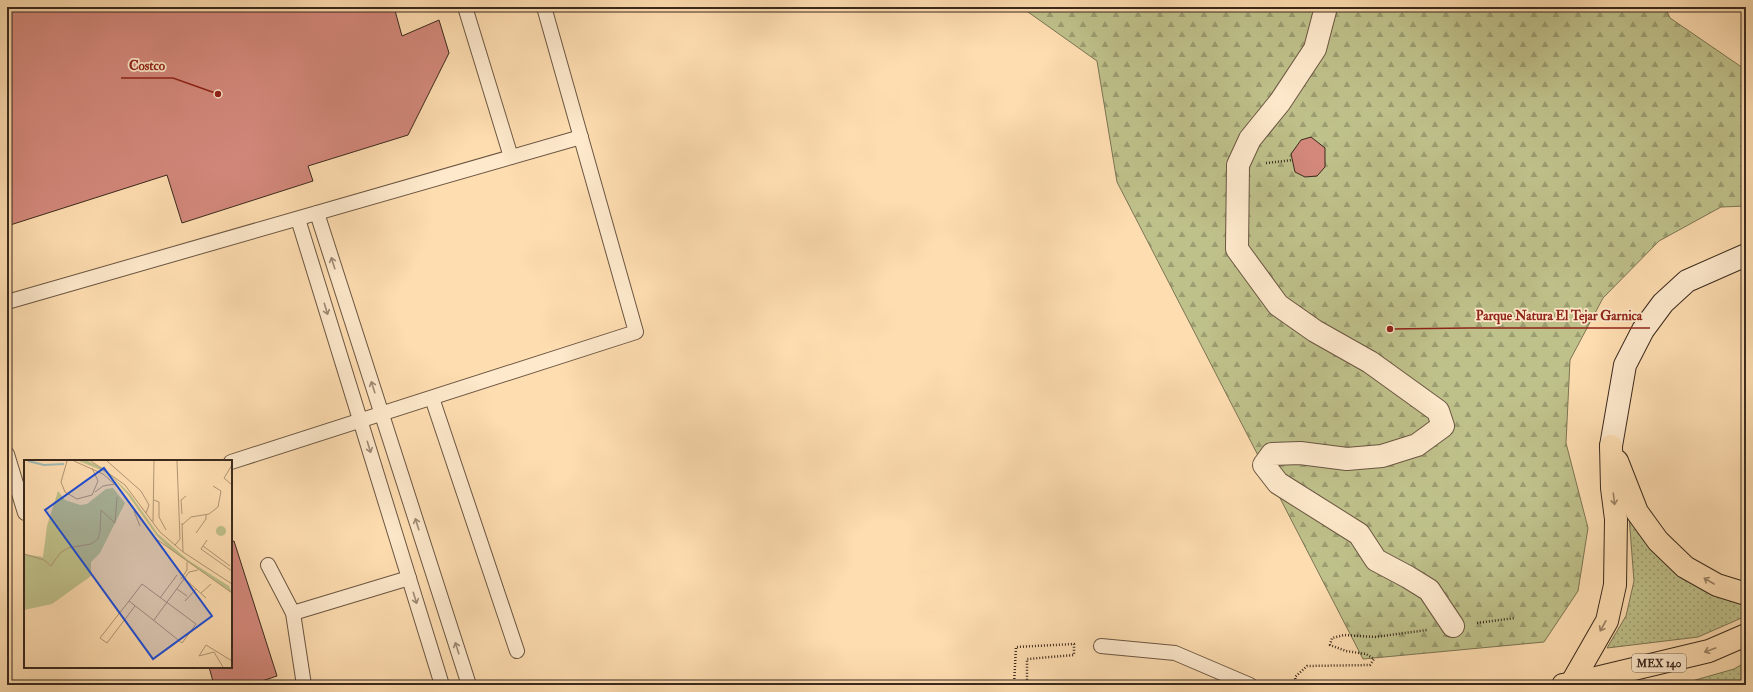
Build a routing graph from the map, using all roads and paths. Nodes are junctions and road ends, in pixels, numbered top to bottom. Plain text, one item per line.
1 (465, 7) edge
2 (544, 7) edge
3 (1326, 7) edge
4 (581, 137) junction
5 (511, 157) junction
6 (318, 213) junction
7 (298, 218) junction
8 (1746, 255) edge
9 (7, 302) edge
10 (432, 398) junction
11 (381, 414) junction
12 (360, 420) junction
13 (1611, 446) junction
14 (7, 454) edge
15 (232, 462) edge
16 (24, 510) edge
17 (268, 565) dead end
18 (408, 578) junction
19 (1746, 594) edge
20 (293, 613) junction
21 (1453, 626) dead end
22 (1746, 635) edge
23 (1375, 637) dead end
24 (1101, 646) dead end
25 (517, 652) dead end
26 (304, 685) edge
27 (442, 685) edge
28 (469, 685) edge
29 (1014, 685) edge
30 (1027, 685) edge
31 (1250, 685) edge
32 (1296, 685) edge
33 (1566, 685) edge

1 - 5 lane
2 - 4 lane
3 - 21 street
4 - 5 lane
4 - 10 lane
5 - 6 lane
6 - 7 lane
11 -> 6 lane
7 - 9 lane
7 -> 12 lane
8 - 13 street
10 - 11 lane
10 - 25 lane
11 - 12 lane
28 -> 11 lane
12 - 15 lane
12 -> 18 lane
19 -> 13 highway
13 -> 33 highway
14 - 16 lane
17 - 20 lane
18 - 20 lane
18 -> 27 lane
20 - 26 lane
22 -> 33 highway, MEX 140
23 - 32 path
24 - 31 lane
29 - 30 path

